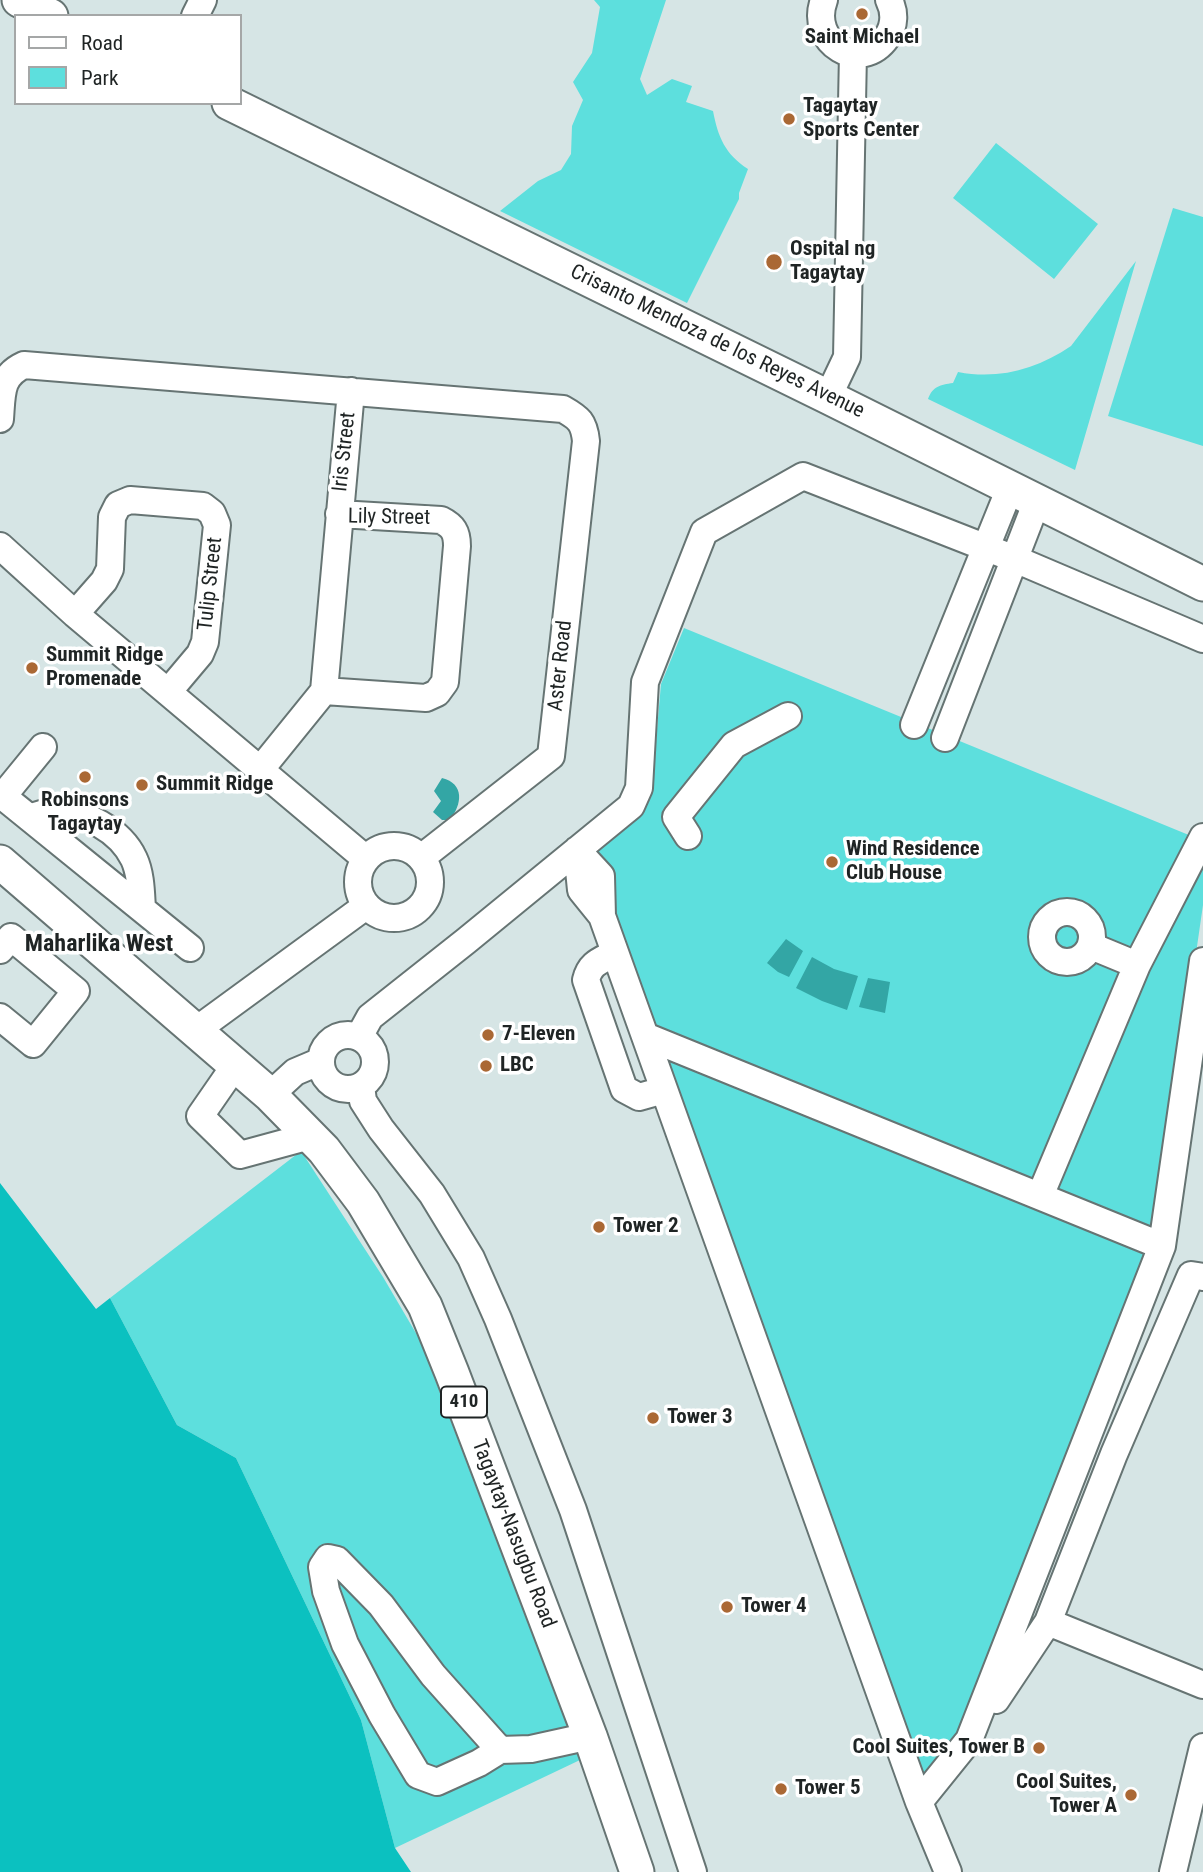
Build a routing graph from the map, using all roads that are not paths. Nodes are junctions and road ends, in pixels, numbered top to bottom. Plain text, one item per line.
1 (19, 0) edge
2 (823, 0) edge
3 (889, 0) edge
4 (47, 14) edge
5 (853, 53) junction
6 (233, 105) edge
7 (351, 391) junction
8 (828, 397) junction
9 (0, 419) edge
10 (1023, 494) junction
11 (339, 514) junction
12 (0, 546) edge
13 (986, 547) junction
14 (1015, 559) junction
15 (1203, 584) edge
16 (75, 614) junction
17 (1203, 639) edge
18 (324, 691) junction
19 (167, 692) junction
20 (788, 716) dead end
21 (914, 725) dead end
22 (945, 738) dead end
23 (43, 747) dead end
24 (260, 769) junction
25 (1, 795) edge
26 (30, 817) junction
27 (688, 836) dead end
28 (1203, 837) edge
29 (577, 850) junction
30 (421, 858) junction
31 (366, 859) junction
32 (0, 862) edge
33 (366, 906) junction
34 (142, 909) junction
35 (1091, 946) dead end
36 (190, 948) dead end
37 (0, 950) edge
38 (615, 953) junction
39 (1203, 961) edge
40 (1137, 965) junction
41 (0, 1017) edge
42 (195, 1031) junction
43 (645, 1036) junction
44 (359, 1037) junction
45 (321, 1061) junction
46 (236, 1064) junction
47 (361, 1086) junction
48 (664, 1090) junction
49 (270, 1094) junction
50 (310, 1136) junction
51 (1040, 1196) junction
52 (1162, 1245) junction
53 (1203, 1278) edge
54 (1048, 1622) junction
55 (1203, 1685) edge
56 (590, 1736) junction
57 (969, 1740) junction
58 (1203, 1747) edge
59 (500, 1750) junction
60 (919, 1802) junction
61 (688, 1870) edge
62 (637, 1872) edge
63 (948, 1872) edge
64 (1173, 1872) edge

1 - 4 main road
2 - 5 street
3 - 5 street
5 - 8 street
6 - 8 main road, Crisanto Mendoza de los Reyes Avenue
7 - 9 street
7 - 11 street, Iris Street
7 - 30 street, Aster Road
8 - 10 main road, Crisanto Mendoza de los Reyes Avenue
10 - 13 street
10 - 14 street
10 - 15 main road, Crisanto Mendoza de los Reyes Avenue
11 - 18 street, Lily Street
11 - 18 street, Lily Street
12 - 16 street
13 - 14 street
13 - 21 street
13 - 29 street
14 - 17 street
14 - 22 street
16 - 19 street
16 - 19 street, Tulip Street
18 - 24 street
19 - 24 street
20 - 27 street
23 - 25 street
24 - 31 street
25 - 26 street
26 - 34 street
26 - 34 street
28 - 40 street
29 - 38 street
29 - 44 street
30 - 31 street
30 - 33 street
31 - 33 street
32 - 42 main road, Tagaytay-Nasugbu Road / 410
33 - 42 street
34 - 36 street
35 - 40 street
37 - 41 street
38 - 43 street
38 - 48 street
39 - 52 street
40 - 51 street
42 - 46 main road, Tagaytay-Nasugbu Road / 410
43 - 48 street
43 - 51 street
44 - 45 street
44 - 47 street
45 - 47 street
45 - 49 street
46 - 49 main road, Tagaytay-Nasugbu Road / 410
46 - 50 street
47 - 61 street
48 - 60 street
49 - 50 main road, Tagaytay-Nasugbu Road / 410
50 - 56 main road, Tagaytay-Nasugbu Road / 410
51 - 52 street
52 - 57 street
53 - 54 street
54 - 55 street
54 - 57 street
56 - 59 street
56 - 62 main road, Tagaytay-Nasugbu Road / 410
57 - 60 street
58 - 64 street
59 - 59 street
60 - 63 street

